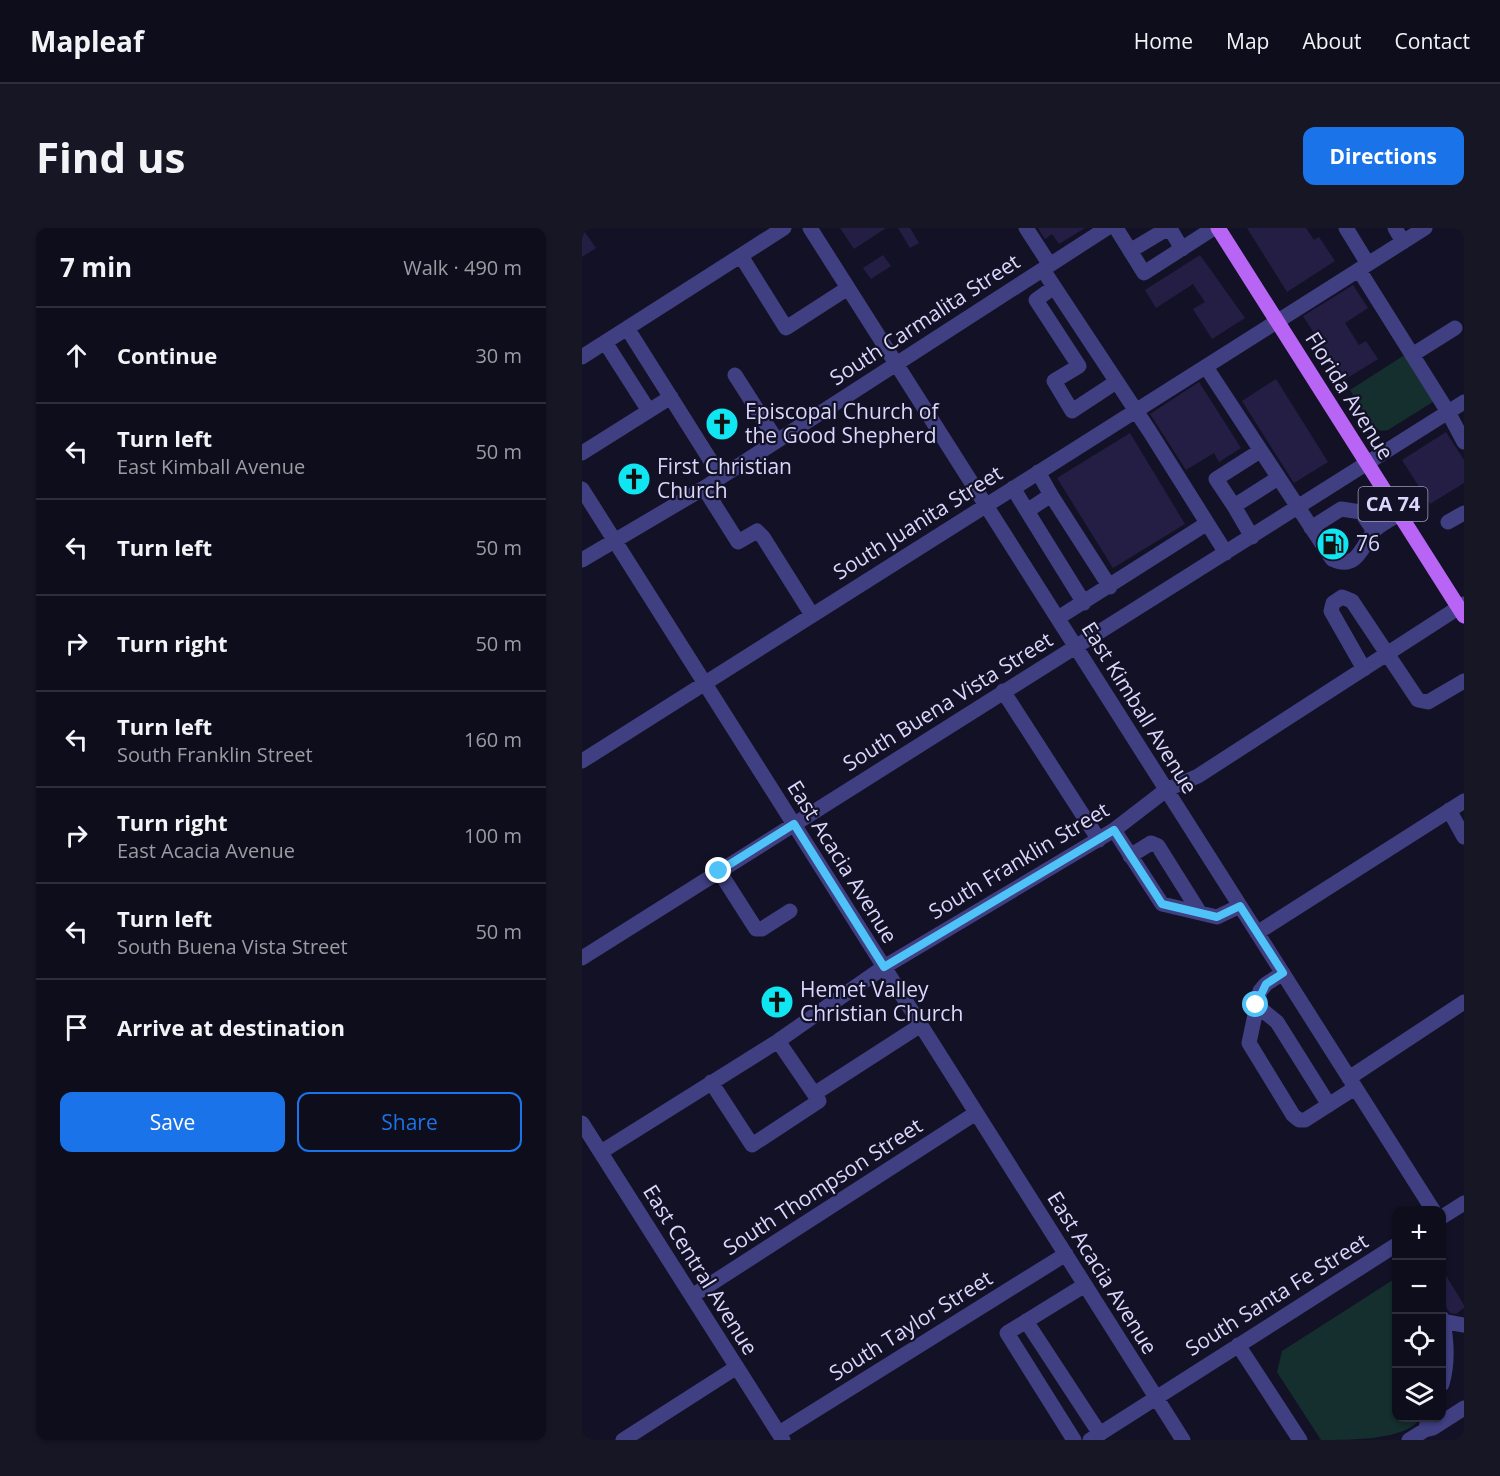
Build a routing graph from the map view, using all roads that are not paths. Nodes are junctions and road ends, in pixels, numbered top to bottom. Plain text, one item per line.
1 (784, 228) edge
2 (810, 228) edge
3 (1026, 228) edge
4 (1216, 228) edge
5 (1346, 228) edge
6 (1395, 228) edge
7 (1425, 228) edge
8 (1107, 229) edge
9 (1403, 242) junction
10 (1182, 249) junction
11 (1130, 251) junction
12 (741, 256) junction
13 (1047, 267) junction
14 (1364, 267) junction
15 (1054, 287) junction
16 (848, 288) junction
17 (1277, 322) junction
18 (627, 328) junction
19 (1455, 328) dead end
20 (605, 342) junction
21 (1412, 355) junction
22 (582, 357) edge
23 (896, 364) junction
24 (1206, 367) junction
25 (735, 375) dead end
26 (1116, 382) junction
27 (671, 397) junction
28 (1464, 402) edge
29 (649, 411) junction
30 (1136, 411) junction
31 (1448, 412) junction
32 (777, 441) junction
33 (1464, 442) edge
34 (1260, 451) junction
35 (582, 453) edge
36 (1367, 463) junction
37 (1038, 472) junction
38 (721, 477) junction
39 (1278, 478) junction
40 (704, 488) junction
41 (582, 489) edge
42 (1013, 489) junction
43 (1051, 495) junction
44 (986, 506) junction
45 (1233, 506) junction
46 (1297, 508) junction
47 (1027, 511) junction
48 (1464, 513) edge
49 (1399, 514) junction
50 (1448, 522) dead end
51 (1206, 524) junction
52 (1311, 528) junction
53 (1374, 531) junction
54 (1252, 537) junction
55 (614, 539) junction
56 (1226, 554) junction
57 (582, 560) edge
58 (1110, 587) junction
59 (1084, 603) junction
60 (1462, 609) edge
61 (812, 615) junction
62 (1058, 618) junction
63 (1075, 646) junction
64 (1386, 654) junction
65 (1364, 669) junction
66 (1464, 681) edge
67 (705, 683) junction
68 (1004, 691) junction
69 (582, 761) edge
70 (1166, 790) junction
71 (1464, 801) edge
72 (1449, 810) junction
73 (794, 824) junction
74 (1114, 830) junction
75 (1464, 837) edge
76 (1099, 840) junction
77 (1130, 856) junction
78 (719, 871) junction
79 (1240, 906) junction
80 (790, 911) dead end
81 (1200, 914) junction
82 (1257, 933) junction
83 (582, 958) edge
84 (884, 967) junction
85 (1283, 973) junction
86 (1464, 1002) edge
87 (1256, 1005) junction
88 (921, 1025) junction
89 (778, 1041) junction
90 (711, 1083) junction
91 (1352, 1083) junction
92 (814, 1094) junction
93 (1329, 1105) junction
94 (976, 1113) junction
95 (582, 1123) edge
96 (601, 1152) junction
97 (1464, 1203) edge
98 (1430, 1206) edge
99 (1446, 1214) edge
100 (1392, 1248) edge
101 (1066, 1254) junction
102 (1085, 1285) junction
103 (692, 1296) junction
104 (1446, 1320) edge
105 (1026, 1321) junction
106 (1464, 1326) edge
107 (1238, 1345) junction
108 (737, 1367) junction
109 (1156, 1397) junction
110 (1464, 1408) edge
111 (1427, 1424) edge
112 (781, 1437) edge
113 (1095, 1437) edge
114 (623, 1440) edge
115 (1074, 1440) edge
116 (1183, 1440) edge
117 (1300, 1440) edge
118 (1409, 1440) edge

1 - 12 street
2 - 16 street, East Kimball Avenue
3 - 13 street
4 - 10 street
4 - 17 main road, Florida Avenue / CA 74
5 - 14 street
6 - 9 street
7 - 9 street, South Juanita Street
8 - 11 street
8 - 13 street, South Carmalita Street
9 - 14 street, South Juanita Street
10 - 11 street
10 - 11 street
12 - 16 street
12 - 18 street
13 - 15 street
13 - 23 street, South Carmalita Street
14 - 17 street, South Juanita Street
14 - 21 street
15 - 26 street
15 - 26 street
16 - 23 street, East Kimball Avenue
17 - 24 street, South Juanita Street
17 - 36 main road, Florida Avenue / CA 74
18 - 20 street
18 - 27 street
19 - 21 street
20 - 22 street
20 - 29 street
21 - 31 street
23 - 32 street, South Carmalita Street
23 - 44 street, East Kimball Avenue
24 - 30 street, South Juanita Street
24 - 34 street
25 - 32 street
26 - 30 street
27 - 29 street
27 - 38 street
28 - 31 street, South Buena Vista Street
29 - 35 street
30 - 37 street, South Juanita Street
30 - 51 street
31 - 33 street
31 - 36 street, South Buena Vista Street
32 - 38 street, South Carmalita Street
34 - 39 street
34 - 45 street
36 - 46 street, South Buena Vista Street
36 - 49 main road, Florida Avenue / CA 74
37 - 42 street, South Juanita Street
37 - 43 street
38 - 40 street, South Carmalita Street
39 - 45 street
39 - 46 street
40 - 55 street, South Carmalita Street
40 - 61 street
41 - 55 street, East Acacia Avenue
42 - 44 street, South Juanita Street
42 - 47 street
43 - 47 street
43 - 58 street
44 - 61 street, South Juanita Street
44 - 62 street, East Kimball Avenue
45 - 54 street
46 - 52 street
46 - 54 street, South Buena Vista Street
47 - 59 street
48 - 50 street
49 - 53 street
49 - 60 main road, Florida Avenue / CA 74
51 - 56 street
51 - 58 street
52 - 53 street
52 - 53 street
54 - 56 street, South Buena Vista Street
55 - 57 street, South Carmalita Street
55 - 67 street, East Acacia Avenue
56 - 63 street, South Buena Vista Street
58 - 59 street
59 - 62 street
60 - 64 street, South Franklin Street
61 - 67 street, South Juanita Street
62 - 63 street, East Kimball Avenue
63 - 68 street, South Buena Vista Street
63 - 70 street, East Kimball Avenue
64 - 65 street, South Franklin Street
64 - 65 street
64 - 66 street
65 - 70 street, South Franklin Street
67 - 69 street, South Juanita Street
67 - 73 street, East Acacia Avenue
68 - 73 street, South Buena Vista Street
68 - 76 street
70 - 74 street, South Franklin Street
70 - 79 street, East Kimball Avenue
71 - 72 street
72 - 75 street
72 - 82 street
73 - 78 street, South Buena Vista Street
73 - 84 street, East Acacia Avenue
74 - 76 street, South Franklin Street
74 - 77 street
76 - 84 street, South Franklin Street
77 - 81 street
77 - 81 street
78 - 80 street
78 - 83 street, South Buena Vista Street
79 - 81 street
79 - 82 street, East Kimball Avenue
82 - 85 street, East Kimball Avenue
84 - 88 street, East Acacia Avenue
84 - 89 street, South Franklin Street
85 - 87 street
85 - 91 street, East Kimball Avenue
86 - 91 street
87 - 93 street
87 - 93 street
88 - 92 street
88 - 94 street, East Acacia Avenue
89 - 90 street, South Franklin Street
89 - 92 street
90 - 92 street
90 - 96 street, South Franklin Street
91 - 93 street
91 - 98 street, East Kimball Avenue
94 - 101 street, East Acacia Avenue
94 - 103 street, South Thompson Street
95 - 96 street, East Central Avenue
96 - 103 street, East Central Avenue
97 - 99 street
100 - 107 street, South Santa Fe Street
101 - 102 street, East Acacia Avenue
101 - 112 street, South Taylor Street
102 - 105 street
102 - 109 street, East Acacia Avenue
103 - 108 street, East Central Avenue
104 - 106 street
105 - 113 street
105 - 115 street
107 - 109 street, South Santa Fe Street
107 - 117 street
108 - 112 street, East Central Avenue
108 - 114 street
109 - 113 street, South Santa Fe Street
109 - 116 street, East Acacia Avenue
110 - 111 street
111 - 118 street

